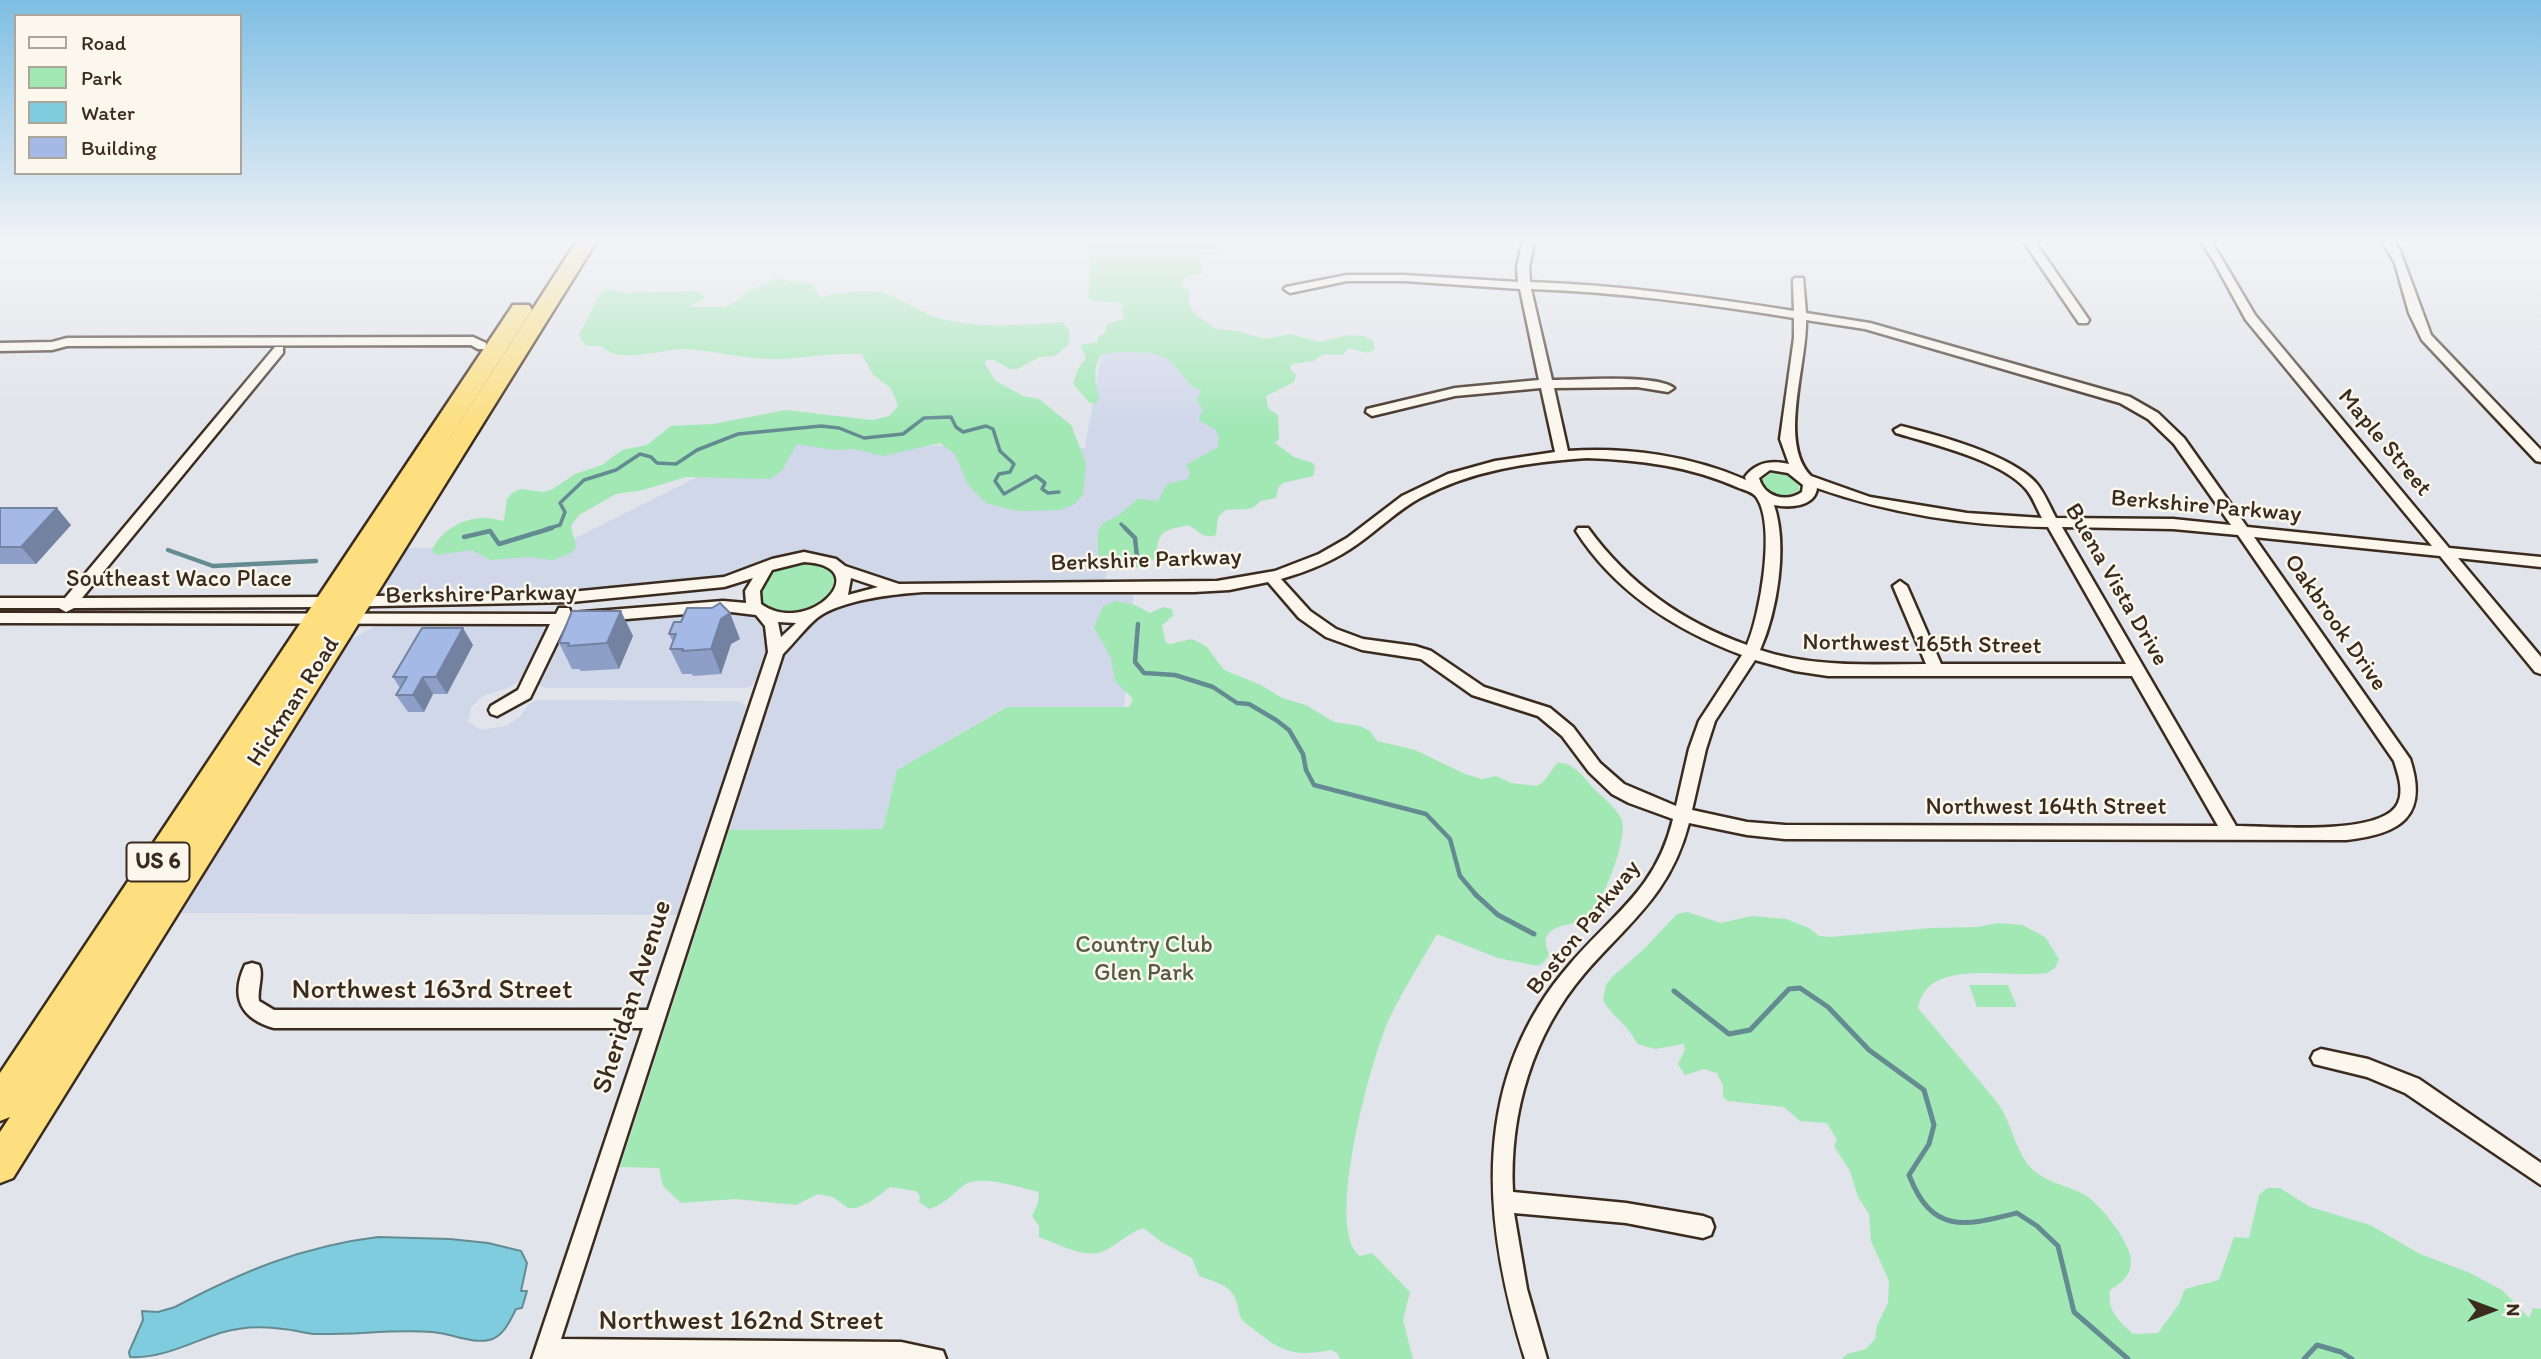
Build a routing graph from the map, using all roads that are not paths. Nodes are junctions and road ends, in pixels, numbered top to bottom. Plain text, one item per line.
1 (527, 302) edge
2 (536, 302) edge
3 (1528, 302) edge
4 (1711, 302) edge
5 (1800, 302) edge
6 (2071, 302) edge
7 (2240, 302) edge
8 (2412, 302) edge
9 (1801, 317) junction
10 (2083, 320) dead end
11 (52, 346) junction
12 (0, 347) edge
13 (499, 347) junction
14 (279, 350) junction
15 (1546, 383) junction
16 (1668, 388) dead end
17 (1372, 412) dead end
18 (1901, 430) dead end
19 (1787, 439) junction
20 (1562, 455) junction
21 (2541, 458) edge
22 (1702, 469) junction
23 (1760, 469) junction
24 (1803, 476) junction
25 (1760, 493) junction
26 (1803, 499) junction
27 (1868, 501) junction
28 (2054, 522) junction
29 (1583, 531) dead end
30 (2242, 531) junction
31 (1774, 539) junction
32 (2444, 552) junction
33 (2541, 562) edge
34 (839, 569) junction
35 (765, 570) junction
36 (1272, 577) junction
37 (1900, 586) dead end
38 (896, 587) junction
39 (571, 597) junction
40 (0, 603) edge
41 (69, 603) junction
42 (818, 611) junction
43 (760, 612) junction
44 (337, 613) junction
45 (0, 618) edge
46 (57, 618) junction
47 (561, 619) junction
48 (776, 652) junction
49 (1752, 652) junction
50 (2541, 668) edge
51 (1936, 670) junction
52 (2138, 670) junction
53 (497, 710) dead end
54 (2403, 811) joint
55 (1685, 814) junction
56 (2231, 833) junction
57 (252, 971) dead end
58 (655, 1019) junction
59 (2321, 1058) dead end
60 (0, 1104) edge
61 (0, 1165) edge
62 (2541, 1175) edge
63 (1502, 1201) junction
64 (1703, 1227) dead end
65 (544, 1355) edge
66 (935, 1359) edge
67 (1536, 1359) edge

1 - 13 highway, Hickman Road / US 6
2 - 13 highway, Hickman Road / US 6
3 - 15 street
4 - 9 street, Oakbrook Drive
5 - 9 street
6 - 10 street
7 - 32 street, Maple Street
8 - 21 street
9 - 19 street
9 - 30 street, Oakbrook Drive
11 - 12 street
11 - 13 street
11 - 14 street
13 - 14 street
13 - 44 highway, Hickman Road / US 6
13 - 44 highway, Hickman Road / US 6
14 - 41 street
15 - 16 street
15 - 17 street
15 - 20 street
18 - 28 street, Buena Vista Drive
19 - 23 street
19 - 24 street
20 - 22 street, Berkshire Parkway
20 - 36 street, Berkshire Parkway
22 - 23 street, Berkshire Parkway
22 - 25 street, Berkshire Parkway
23 - 24 street, Berkshire Parkway
23 - 25 street, Boston Parkway
24 - 26 street
24 - 27 street, Berkshire Parkway
25 - 26 street, Berkshire Parkway
25 - 31 street, Boston Parkway
26 - 27 street, Berkshire Parkway
26 - 31 street, Boston Parkway
27 - 28 street, Berkshire Parkway
28 - 30 street, Berkshire Parkway
28 - 52 street, Buena Vista Drive
29 - 49 street, Northwest 165th Street
30 - 32 street, Berkshire Parkway
30 - 54 street, Oakbrook Drive
31 - 49 street, Boston Parkway
32 - 33 street, Berkshire Parkway
32 - 50 street, Maple Street
34 - 35 street
34 - 38 street, Berkshire Parkway
34 - 42 street
35 - 39 street, Berkshire Parkway
35 - 43 street
36 - 38 street, Berkshire Parkway
36 - 55 street, Northwest 164th Street
37 - 51 street
38 - 42 street, Berkshire Parkway
39 - 44 street, Berkshire Parkway
39 - 47 street
40 - 41 street, Southeast Waco Place
41 - 44 street, Southeast Waco Place
41 - 46 street
42 - 43 street
42 - 48 street, Sheridan Avenue
43 - 47 street, Berkshire Parkway
43 - 48 street
44 - 46 street, Southeast Waco Place
44 - 47 street, Berkshire Parkway
44 - 60 highway, Hickman Road / US 6
44 - 61 highway, Hickman Road / US 6
45 - 46 street, Southeast Waco Place
47 - 53 street
48 - 58 street, Sheridan Avenue
49 - 51 street, Northwest 165th Street
49 - 55 street, Boston Parkway
51 - 52 street, Northwest 165th Street
52 - 56 street, Buena Vista Drive
54 - 56 street, Northwest 164th Street
55 - 56 street, Northwest 164th Street
55 - 63 street, Boston Parkway
57 - 58 street, Northwest 163rd Street
58 - 65 street, Sheridan Avenue
59 - 62 street
63 - 64 street
63 - 67 street, Boston Parkway
65 - 66 street, Northwest 162nd Street

